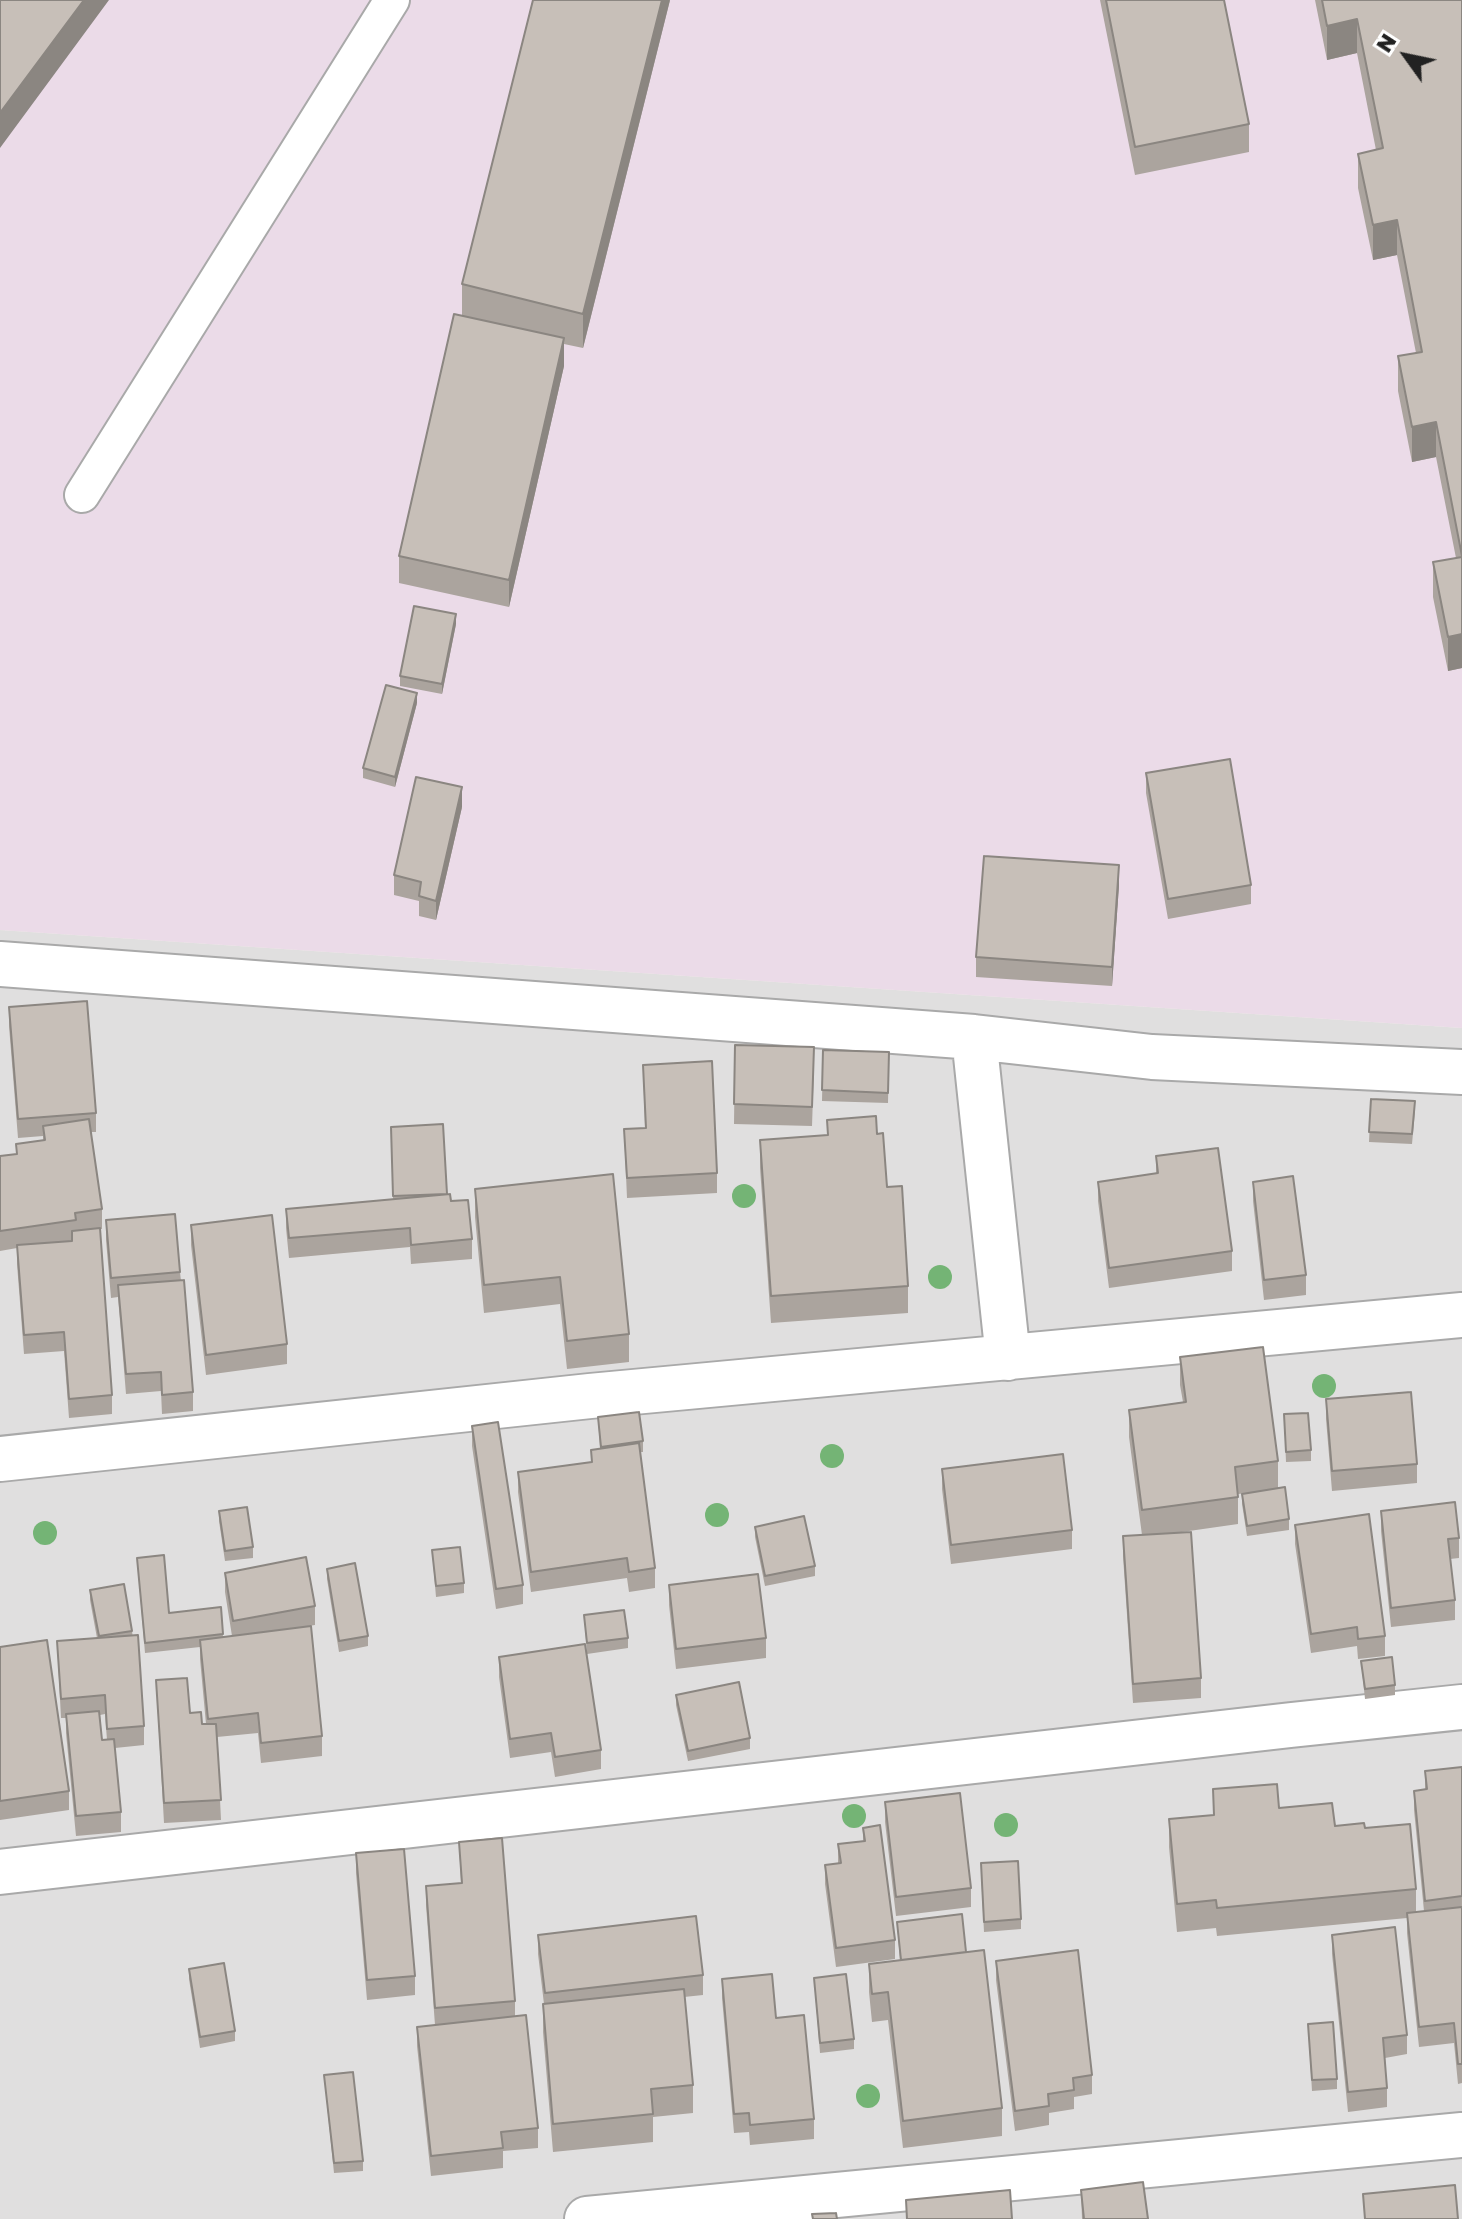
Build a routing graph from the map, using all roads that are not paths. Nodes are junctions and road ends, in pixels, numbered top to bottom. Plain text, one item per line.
1 (392, 0) edge
2 (82, 495) dead end
3 (0, 964) edge
4 (974, 1037) junction
5 (1462, 1072) edge
6 (1462, 1315) edge
7 (1008, 1358) junction
8 (0, 1459) edge
9 (1462, 1707) edge
10 (0, 1872) edge
11 (1462, 2135) edge
12 (587, 2219) edge

1 - 2 lane
3 - 4 street
4 - 5 street
4 - 7 street
6 - 7 street
7 - 8 street
9 - 10 street
11 - 12 street

